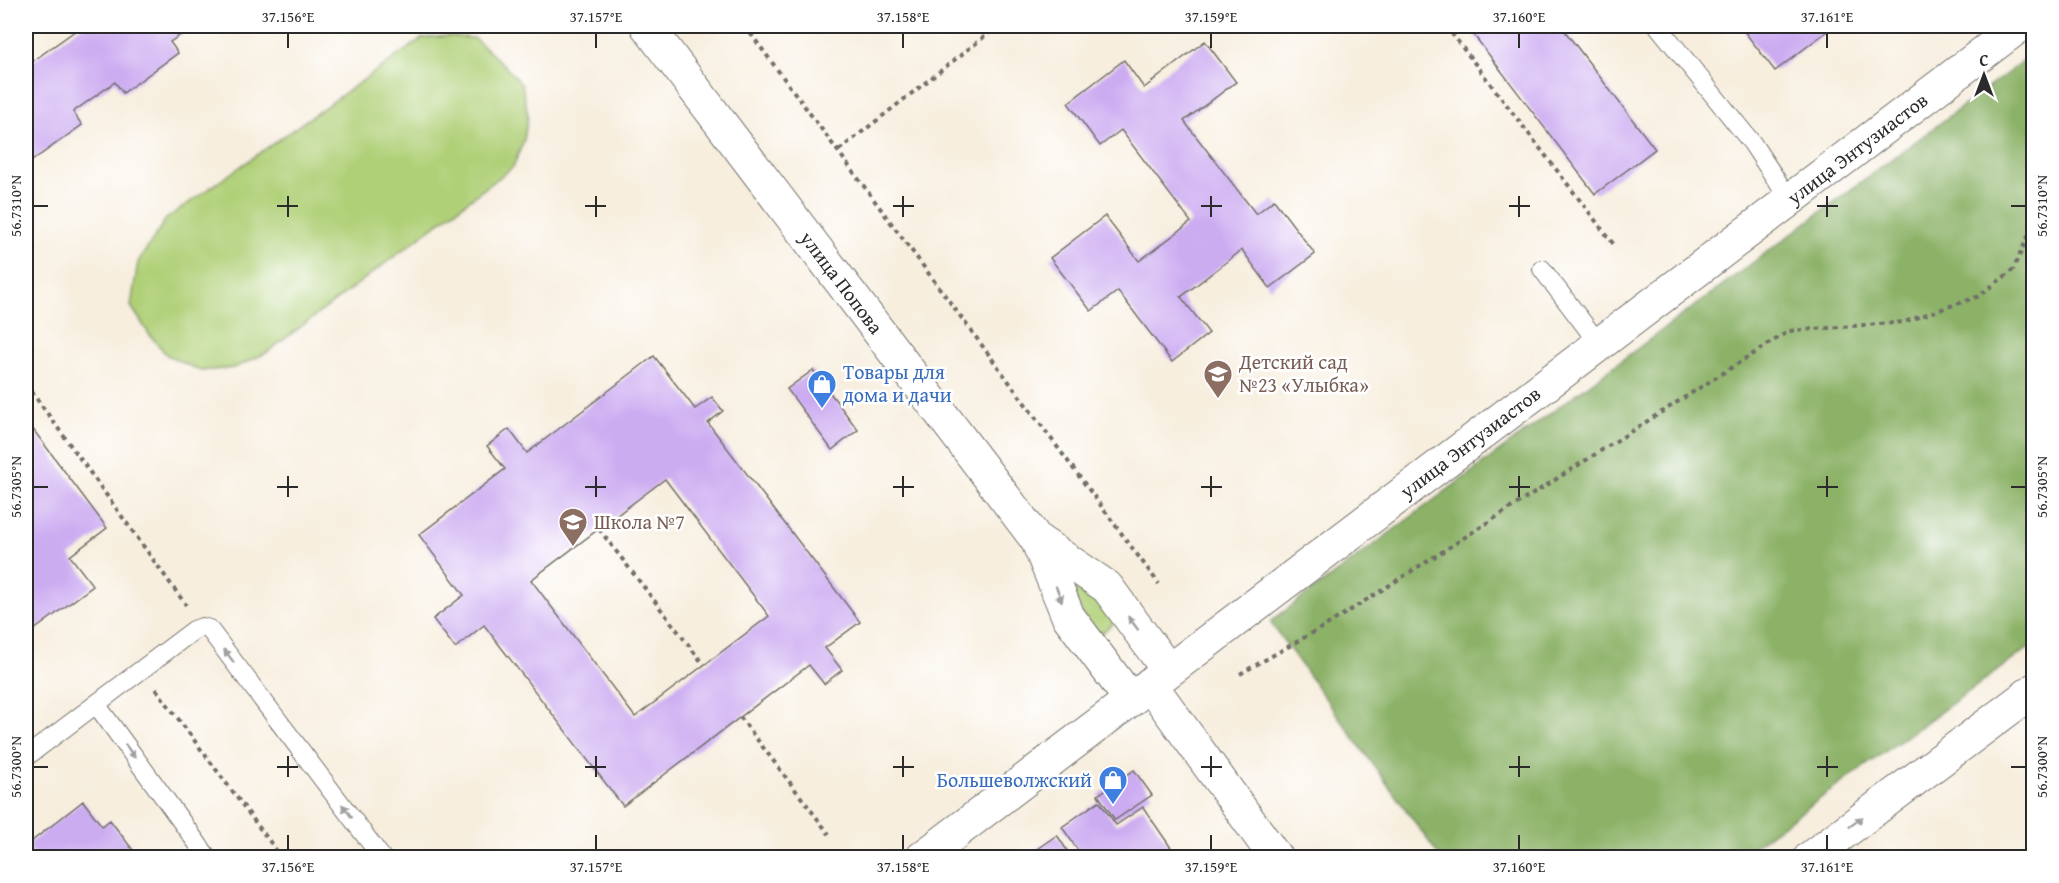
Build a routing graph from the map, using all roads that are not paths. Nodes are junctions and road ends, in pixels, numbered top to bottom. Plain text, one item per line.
1 (647, 26) edge
2 (1658, 26) edge
3 (2019, 26) edge
4 (1789, 199) junction
5 (1542, 269) dead end
6 (1599, 344) junction
7 (1037, 540) junction
8 (1149, 684) junction
9 (2034, 690) edge
10 (96, 704) junction
11 (26, 757) edge
12 (208, 858) edge
13 (382, 858) edge
14 (922, 858) edge
15 (1276, 858) edge
16 (1809, 858) edge

1 - 7 street, улица Попова
2 - 4 lane
3 - 4 street, улица Энтузиастов
4 - 6 street, улица Энтузиастов
5 - 6 lane
6 - 8 street, улица Энтузиастов
7 -> 8 street, улица Попова
8 -> 7 street, улица Попова
8 - 14 street, улица Энтузиастов
8 - 15 street
16 -> 9 street
10 - 11 lane
10 -> 12 lane
13 -> 10 lane

